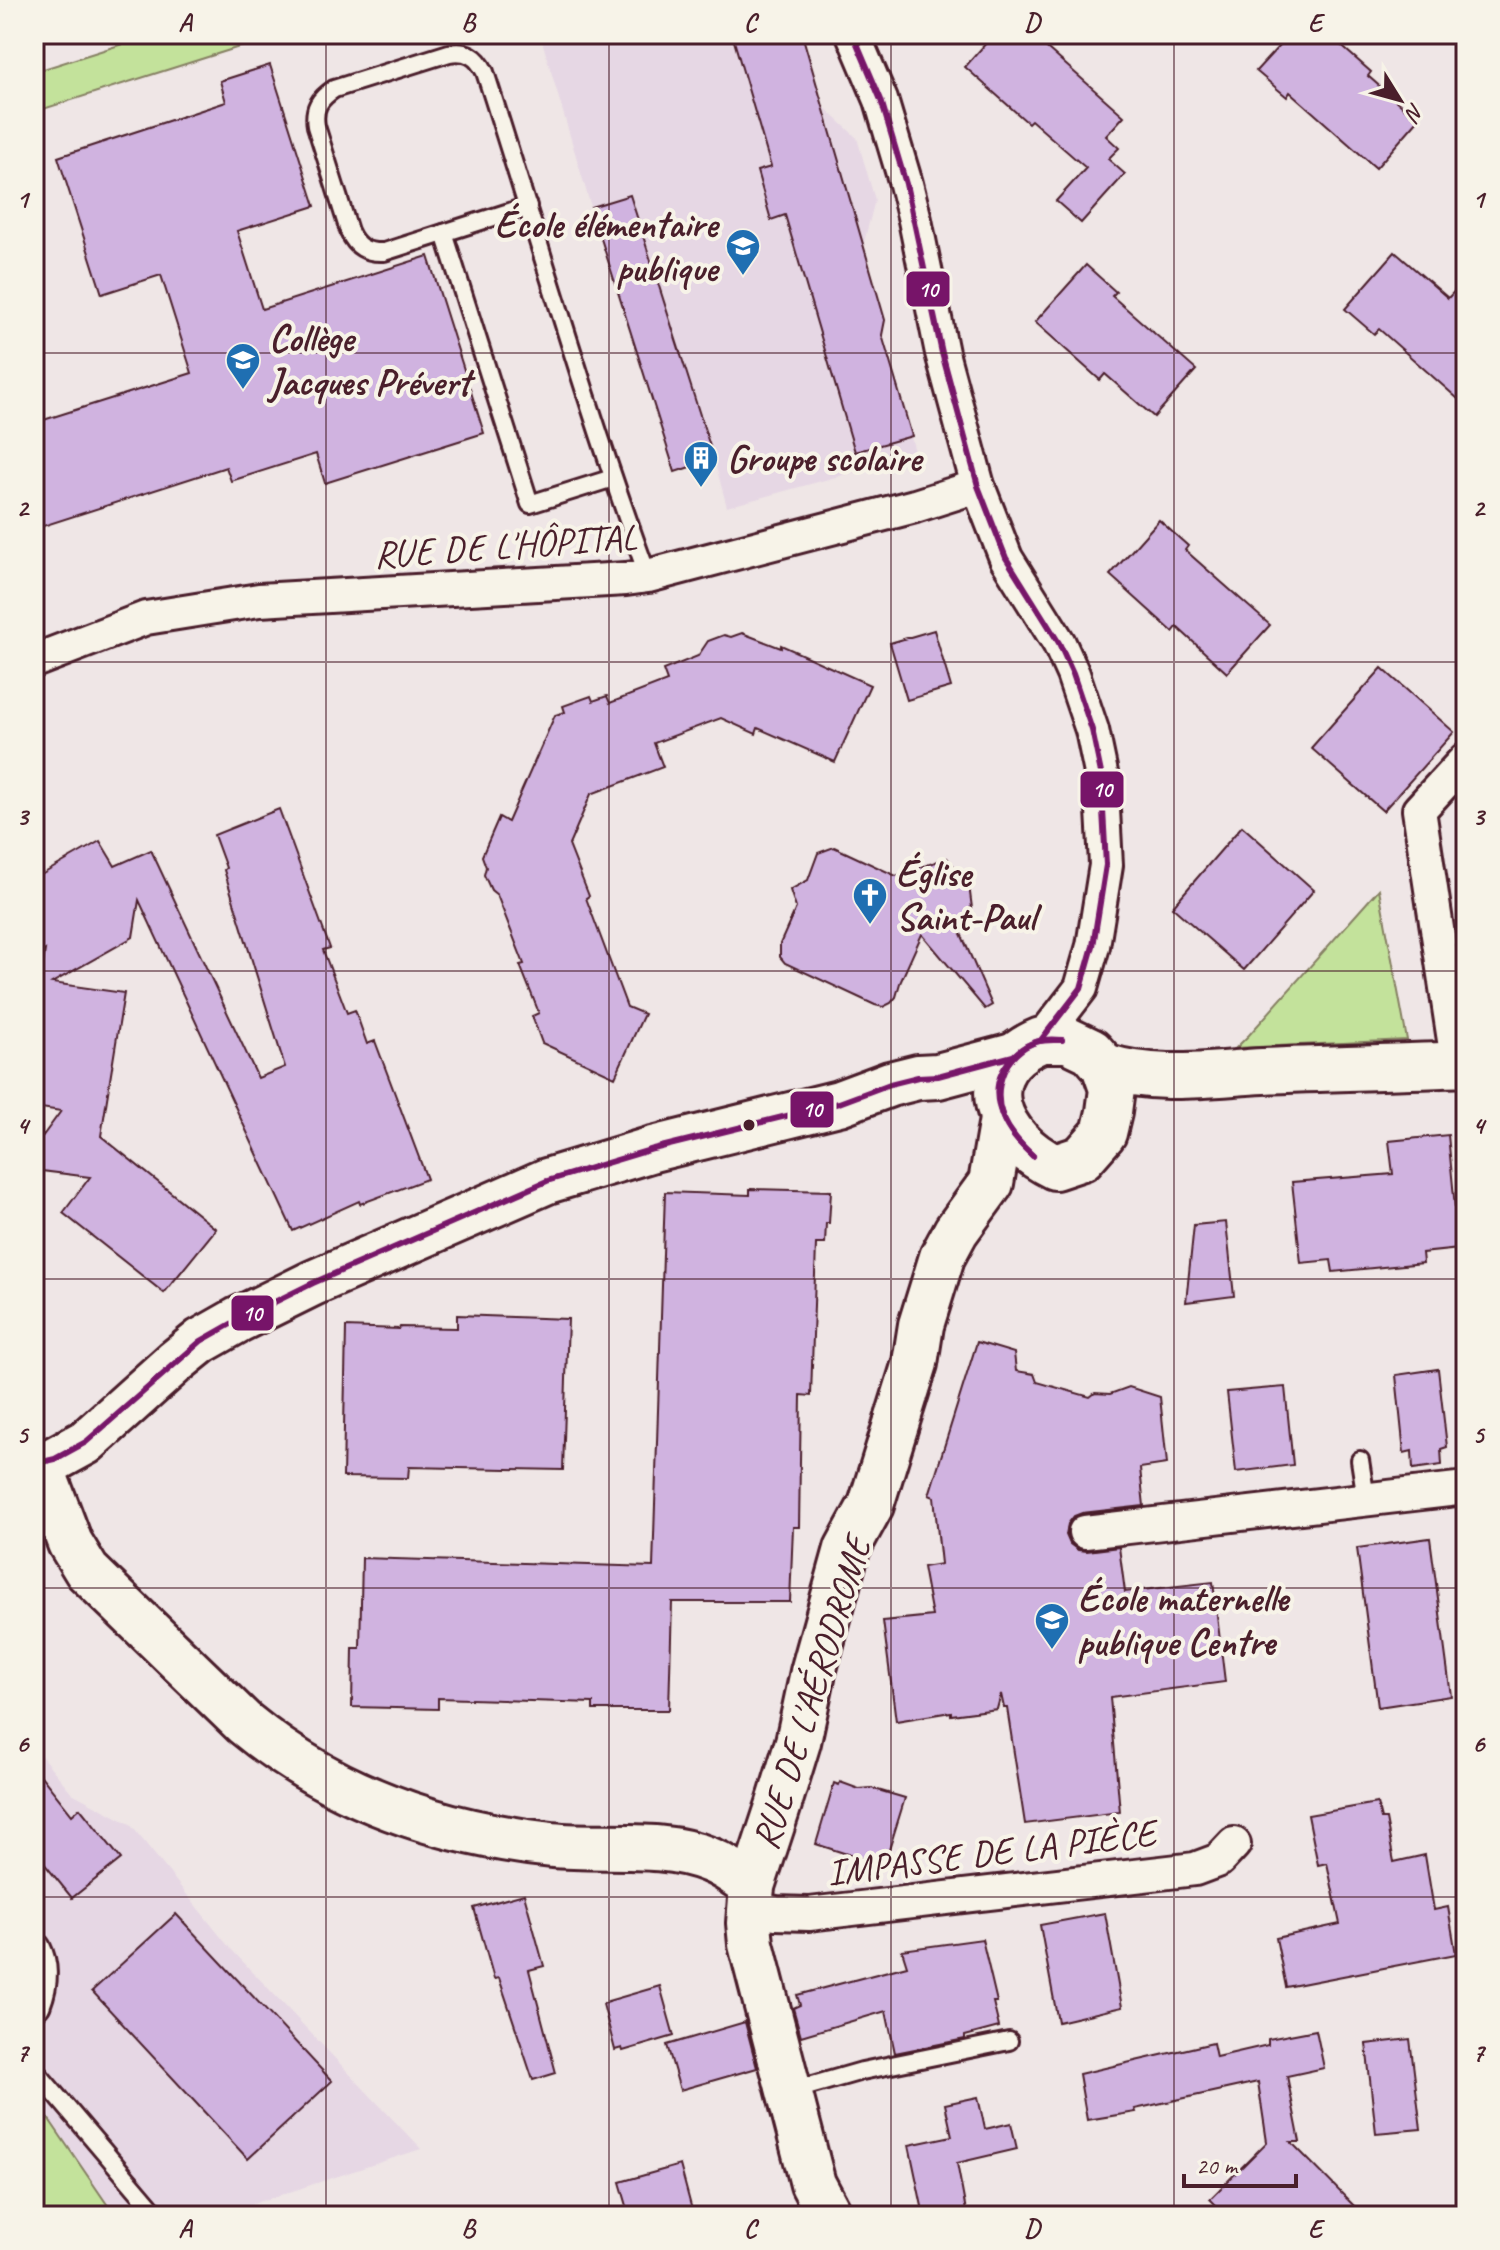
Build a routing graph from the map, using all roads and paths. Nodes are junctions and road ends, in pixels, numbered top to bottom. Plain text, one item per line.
1 (853, 34) edge
2 (528, 206) junction
3 (444, 233) junction
4 (613, 478) junction
5 (978, 486) junction
6 (648, 576) junction
7 (34, 661) edge
8 (1466, 759) edge
9 (1081, 988) junction
10 (1027, 1048) junction
11 (1098, 1059) junction
12 (1461, 1065) edge
13 (938, 1076) junction
14 (1169, 1077) junction
15 (1000, 1114) junction
16 (1104, 1133) junction
17 (1055, 1167) junction
18 (991, 1183) junction
19 (1360, 1460) dead end
20 (37, 1464) edge
21 (1466, 1488) edge
22 (1366, 1499) junction
23 (1085, 1532) dead end
24 (1234, 1844) dead end
25 (750, 1897) junction
26 (34, 1949) edge
27 (34, 2003) edge
28 (1009, 2041) dead end
29 (34, 2069) edge
30 (789, 2092) junction
31 (158, 2215) edge
32 (830, 2216) edge

1 - 5 street, RUE DE L'AÉRODROME
2 - 3 lane
2 - 3 lane
2 - 4 lane
3 - 4 lane
4 - 6 lane
5 - 6 street, RUE DE L'HÔPITAL
5 - 9 street, RUE DE L'AÉRODROME
6 - 7 street, RUE DE L'HÔPITAL
8 - 12 street
9 - 10 street, RUE DE L'AÉRODROME
9 - 11 street, RUE DE L'AÉRODROME
10 - 11 street
10 - 13 street
10 - 15 street, RUE DE L'AÉRODROME
11 - 14 street
11 - 16 street, RUE DE L'AÉRODROME
12 - 14 street
13 - 15 street
13 - 20 street
14 - 16 street
15 - 17 street
15 - 18 street, RUE DE L'AÉRODROME
16 - 17 street
17 - 18 street
18 - 25 street, RUE DE L'AÉRODROME
19 - 22 lane
20 - 25 street
21 - 22 street
22 - 23 street
24 - 25 street, IMPASSE DE LA PIÈCE
25 - 30 street, RUE DE L'AÉRODROME
26 - 27 street
28 - 30 lane
29 - 31 lane
30 - 32 street, RUE DE L'AÉRODROME

